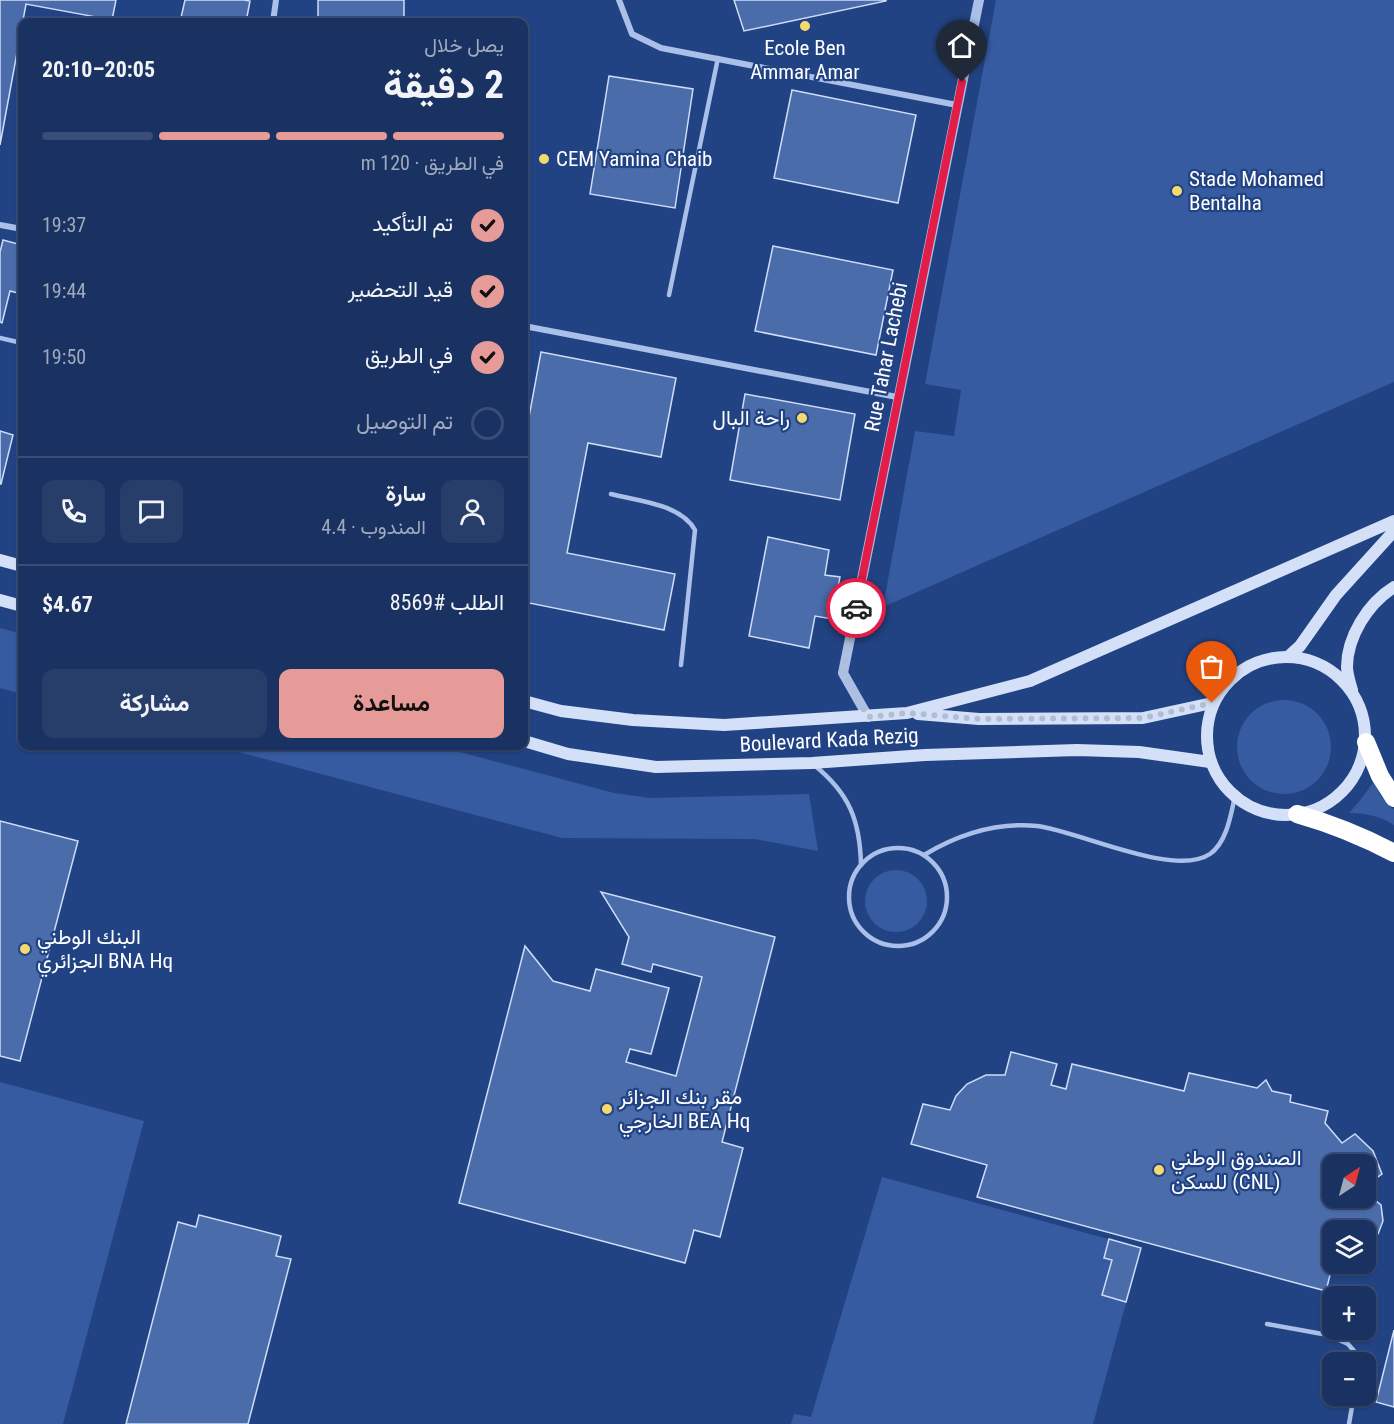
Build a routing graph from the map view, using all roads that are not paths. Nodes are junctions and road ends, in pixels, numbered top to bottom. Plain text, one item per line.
1 (276, 0) edge
2 (619, 0) edge
3 (979, 0) edge
4 (274, 18) edge
5 (718, 58) junction
6 (957, 105) junction
7 (0, 225) edge
8 (18, 229) edge
9 (669, 295) dead end
10 (528, 327) edge
11 (0, 338) edge
12 (18, 342) edge
13 (897, 397) junction
14 (611, 494) dead end
15 (1394, 521) edge
16 (1394, 531) edge
17 (0, 560) edge
18 (18, 565) edge
19 (1394, 587) edge
20 (0, 600) edge
21 (18, 605) edge
22 (1289, 656) junction
23 (681, 665) dead end
24 (1352, 691) junction
25 (528, 701) edge
26 (1212, 703) junction
27 (908, 713) junction
28 (868, 717) junction
29 (528, 742) edge
30 (1366, 742) junction
31 (1210, 762) junction
32 (812, 763) junction
33 (1235, 796) junction
34 (1394, 798) edge
35 (1297, 814) junction
36 (1394, 853) edge
37 (924, 855) junction
38 (861, 865) junction
39 (1267, 1323) dead end
40 (1354, 1352) edge
41 (1352, 1406) edge
42 (1349, 1424) edge

1 - 4 street
2 - 5 street
3 - 6 street, Rue Tahar Lachebi
5 - 6 street
5 - 9 lane
6 - 13 street, Rue Tahar Lachebi
7 - 8 street
10 - 13 street
11 - 12 lane
13 - 28 street, Rue Tahar Lachebi
14 - 23 lane
15 - 27 main road
16 - 22 main road
17 - 18 main road
19 - 24 main road
20 - 21 main road
22 - 24 main road
22 - 26 main road
24 - 30 main road
25 - 28 main road, Boulevard Kada Rezig
26 - 27 main road, Boulevard Kada Rezig
26 - 31 main road
27 - 28 main road, Boulevard Kada Rezig
29 - 32 main road, Boulevard Kada Rezig
30 - 34 highway
30 - 35 main road
31 - 32 main road, Boulevard Kada Rezig
31 - 33 main road
32 - 38 lane
33 - 35 main road
33 - 37 lane
35 - 36 highway
37 - 38 lane
37 - 38 lane
39 - 40 lane
41 - 42 lane

